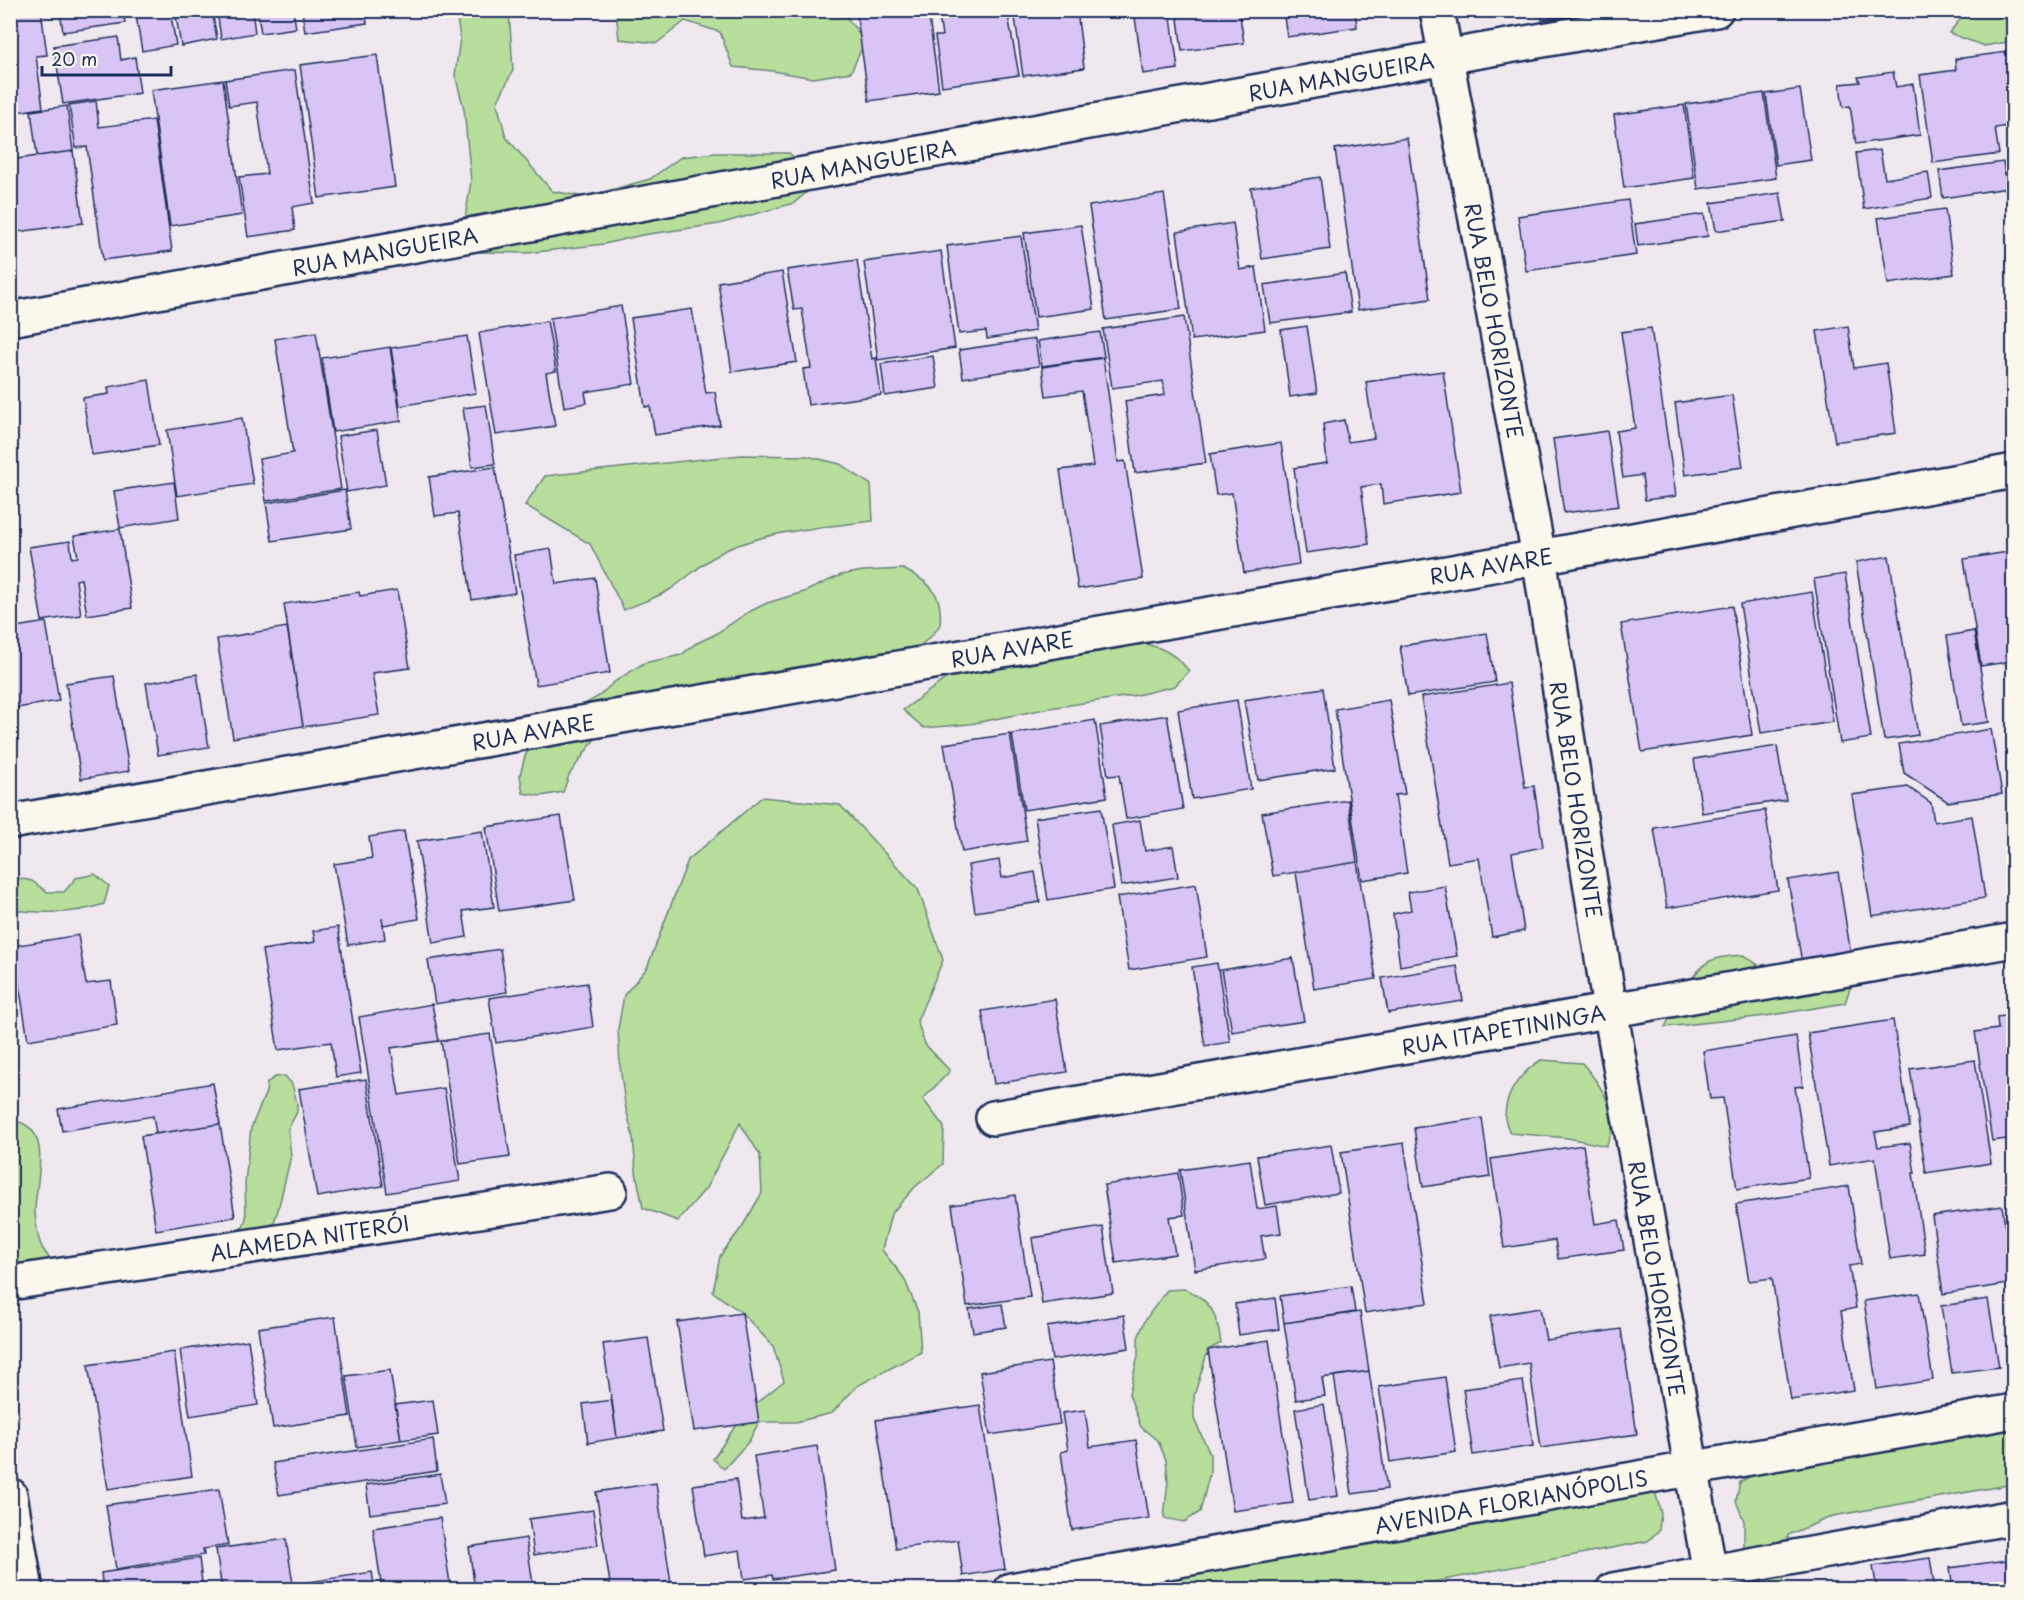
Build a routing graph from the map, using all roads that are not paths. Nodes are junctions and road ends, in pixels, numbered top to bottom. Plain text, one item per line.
1 (1437, 10) edge
2 (1716, 10) edge
3 (1445, 57) junction
4 (10, 319) edge
5 (2013, 471) edge
6 (1539, 557) junction
7 (10, 822) edge
8 (2013, 940) edge
9 (1610, 1009) junction
10 (993, 1118) dead end
11 (610, 1191) dead end
12 (10, 1282) edge
13 (2013, 1411) edge
14 (1690, 1467) junction
15 (10, 1495) edge
16 (2013, 1517) edge
17 (1711, 1581) edge
18 (26, 1590) edge
19 (1011, 1590) edge
20 (1613, 1590) edge

1 - 3 street, RUA BELO HORIZONTE
2 - 3 street, RUA MANGUEIRA
3 - 4 street, RUA MANGUEIRA
3 - 6 street, RUA BELO HORIZONTE
5 - 6 street, RUA AVARE
6 - 7 street, RUA AVARE
6 - 9 street, RUA BELO HORIZONTE
8 - 9 street, RUA ITAPETININGA
9 - 10 street, RUA ITAPETININGA
9 - 14 street, RUA BELO HORIZONTE
11 - 12 street, ALAMEDA NITERÓI
13 - 14 street, AVENIDA FLORIANÓPOLIS
14 - 17 street, RUA BELO HORIZONTE
14 - 19 street, AVENIDA FLORIANÓPOLIS
15 - 18 street
16 - 17 street
17 - 20 street

